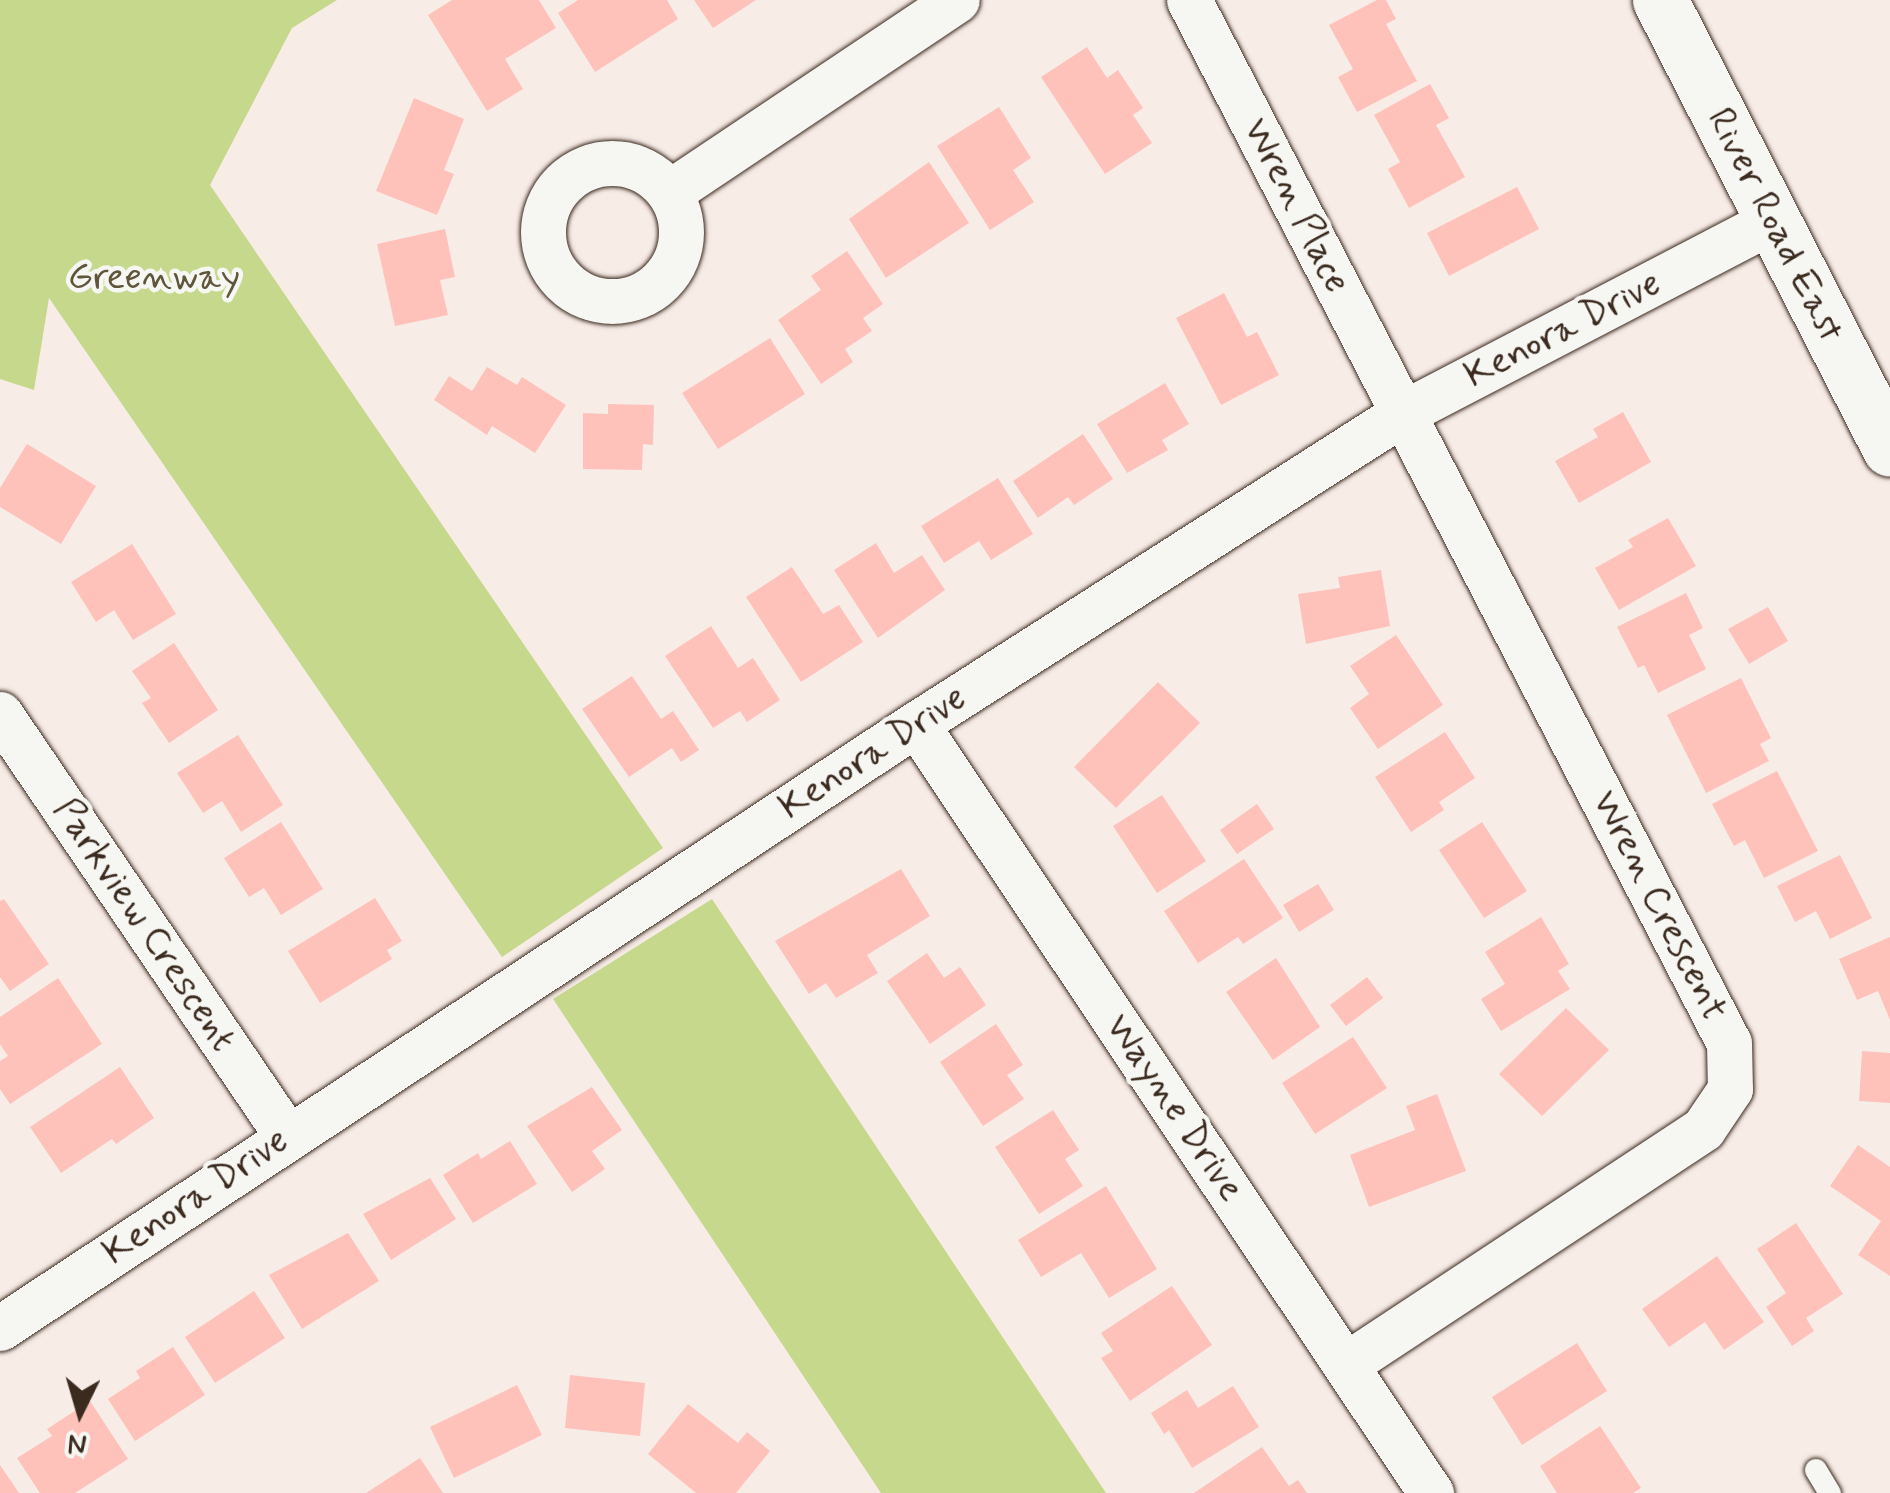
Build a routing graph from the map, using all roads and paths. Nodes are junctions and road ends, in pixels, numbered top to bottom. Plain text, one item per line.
1 (957, 0) edge
2 (1189, 0) edge
3 (1660, 0) edge
4 (670, 192) dead end
5 (1772, 221) junction
6 (1404, 412) junction
7 (1890, 449) edge
8 (0, 714) edge
9 (916, 724) junction
10 (287, 1136) junction
11 (0, 1328) edge
12 (1346, 1364) junction
13 (1816, 1470) dead end
14 (1431, 1493) edge
15 (1830, 1493) edge

1 - 4 street
2 - 6 street, Wren Place
3 - 5 street, River Road East
5 - 6 street, Kenora Drive
5 - 7 street, River Road East
6 - 9 street, Kenora Drive
6 - 12 street, Wren Crescent
8 - 10 street, Parkview Crescent
9 - 10 street, Kenora Drive
9 - 12 street, Wayne Drive
10 - 11 street, Kenora Drive
12 - 14 street, Wayne Drive
13 - 15 lane

